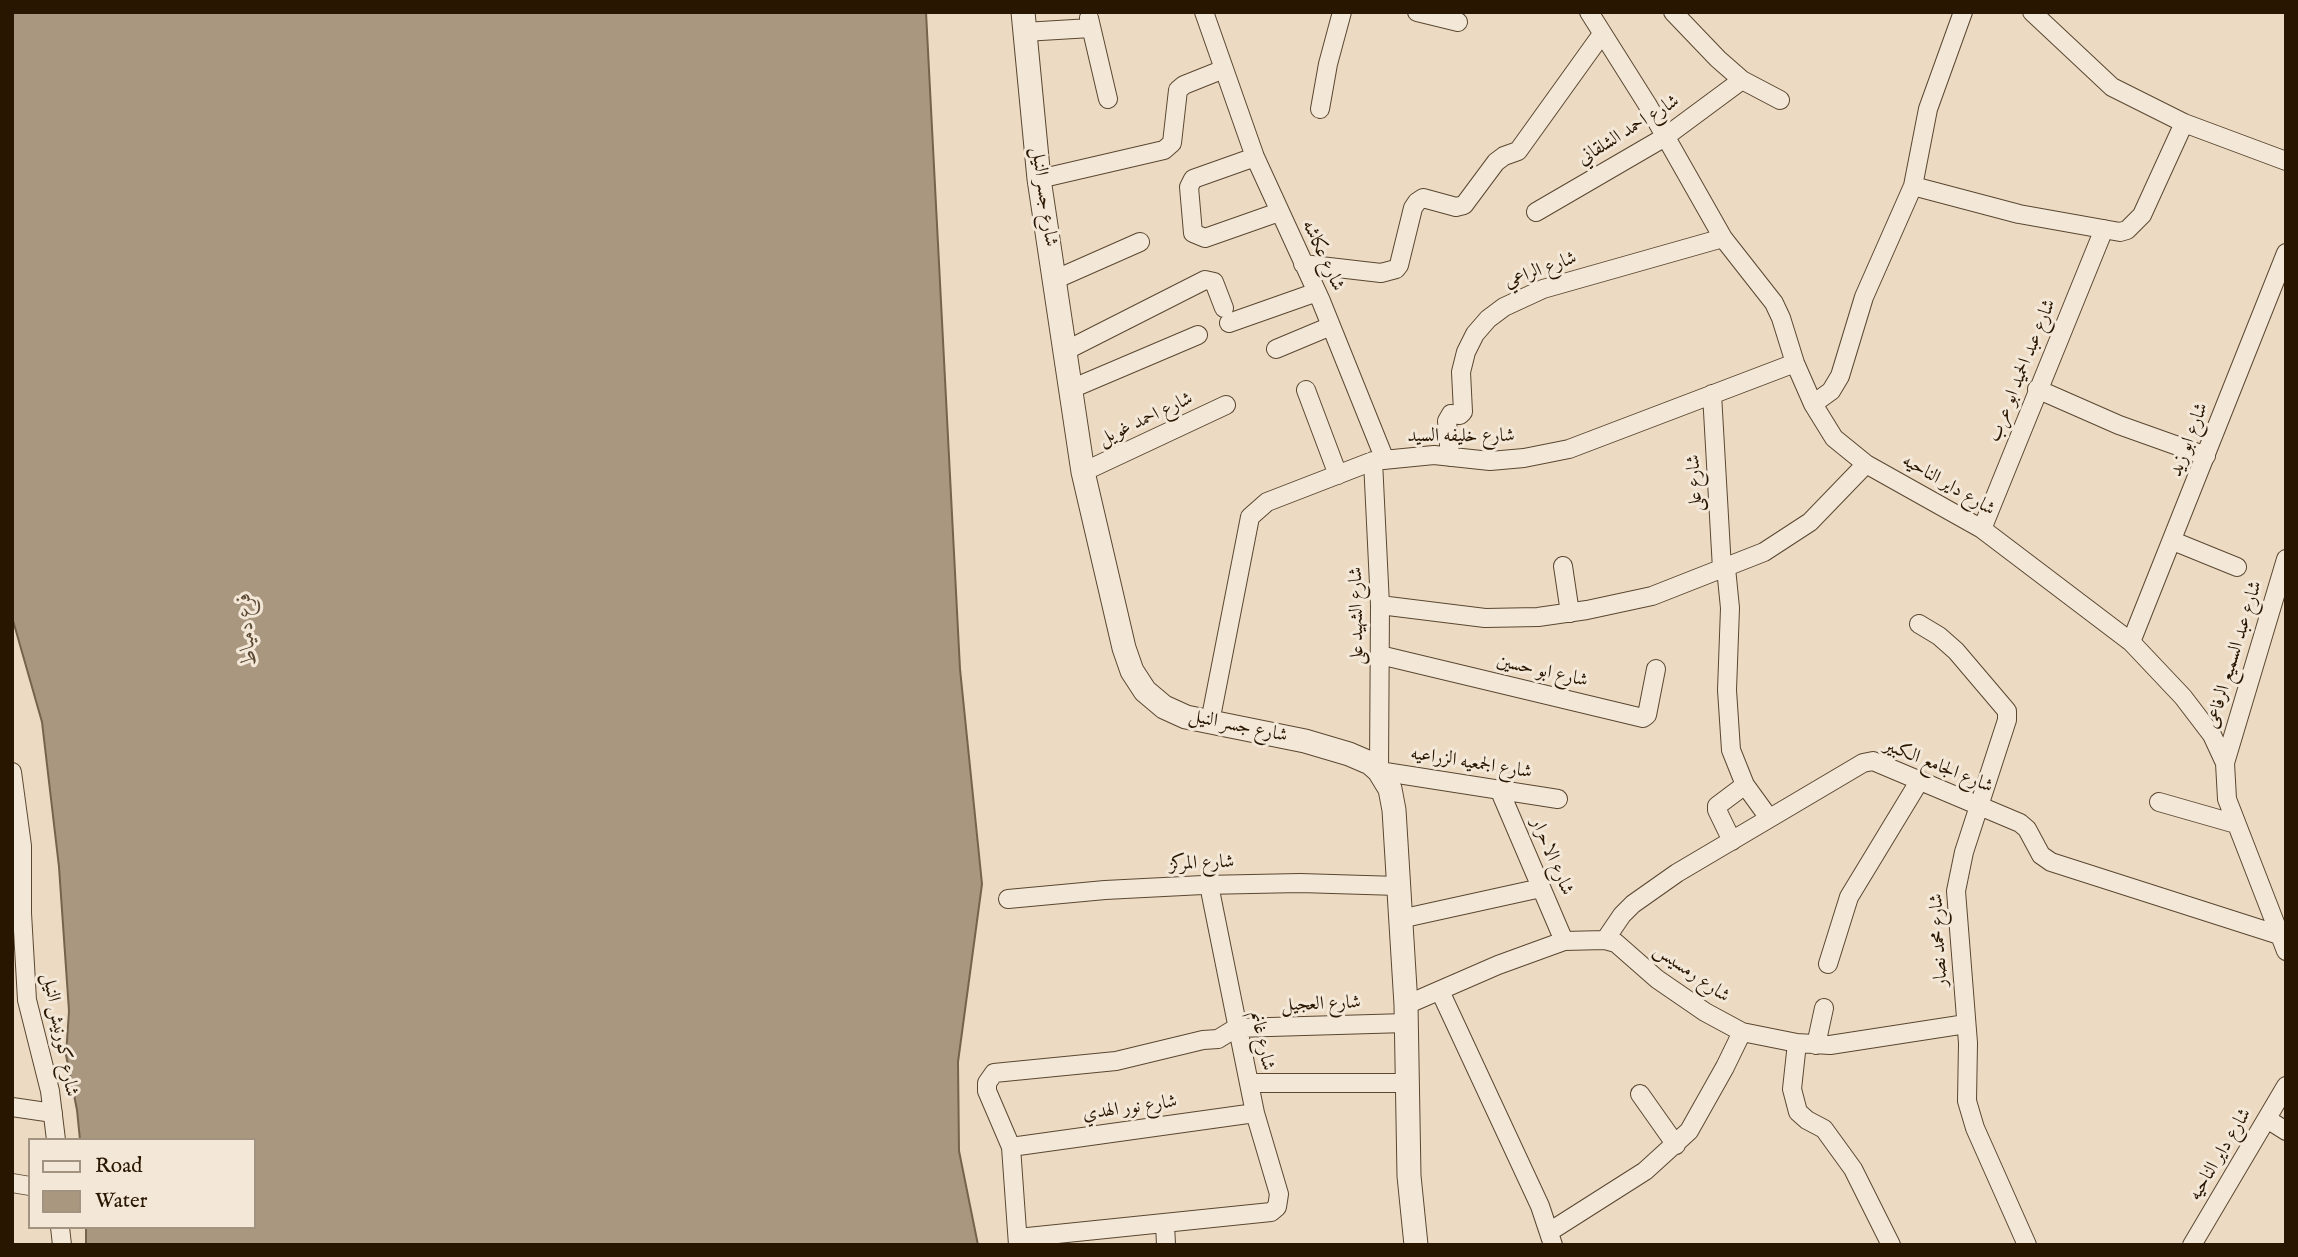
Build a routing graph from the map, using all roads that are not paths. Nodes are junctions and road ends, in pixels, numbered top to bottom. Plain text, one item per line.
1 (1204, 12) edge
2 (1342, 12) edge
3 (1417, 12) edge
4 (1589, 12) edge
5 (1673, 12) edge
6 (1963, 12) edge
7 (2032, 12) edge
8 (1023, 22) edge
9 (1458, 22) dead end
10 (1602, 34) junction
11 (1224, 69) junction
12 (1742, 80) junction
13 (1108, 99) dead end
14 (1780, 100) dead end
15 (1320, 109) dead end
16 (2184, 123) junction
17 (1665, 137) junction
18 (1255, 158) junction
19 (2286, 162) edge
20 (1039, 179) junction
21 (1913, 186) junction
22 (1279, 212) junction
23 (1536, 212) dead end
24 (2104, 229) junction
25 (1723, 238) junction
26 (1139, 242) dead end
27 (2286, 253) edge
28 (1303, 264) junction
29 (1054, 280) junction
30 (1317, 292) junction
31 (1331, 326) junction
32 (1198, 335) dead end
33 (1276, 349) dead end
34 (1065, 351) junction
35 (1795, 363) junction
36 (1070, 389) junction
37 (2037, 389) junction
38 (1306, 390) dead end
39 (1712, 394) junction
40 (1812, 404) junction
41 (1226, 405) dead end
42 (2206, 456) junction
43 (1450, 457) junction
44 (1379, 460) junction
45 (1866, 464) junction
46 (1083, 472) junction
47 (1338, 475) junction
48 (1982, 529) junction
49 (2173, 541) junction
50 (2286, 559) edge
51 (1563, 566) dead end
52 (2237, 567) dead end
53 (1724, 569) junction
54 (1380, 606) junction
55 (1570, 612) junction
56 (1919, 624) dead end
57 (2132, 642) junction
58 (1380, 655) junction
59 (1656, 669) dead end
60 (1210, 722) junction
61 (2225, 763) junction
62 (1379, 771) junction
63 (12, 772) edge
64 (1920, 780) junction
65 (1745, 785) junction
66 (1499, 789) junction
67 (1558, 799) dead end
68 (2159, 802) dead end
69 (1978, 807) junction
70 (1769, 818) junction
71 (2236, 824) junction
72 (1732, 841) junction
73 (17, 846) edge
74 (1398, 886) junction
75 (1541, 888) junction
76 (1211, 895) dead end
77 (1008, 899) dead end
78 (17, 913) edge
79 (1400, 919) junction
80 (1605, 940) junction
81 (2283, 940) edge
82 (1564, 941) junction
83 (1828, 964) dead end
84 (1440, 991) junction
85 (20, 999) edge
86 (1824, 1007) dead end
87 (1406, 1014) junction
88 (1966, 1024) junction
89 (1236, 1028) junction
90 (1742, 1031) junction
91 (1797, 1043) junction
92 (1816, 1045) junction
93 (1249, 1083) junction
94 (1408, 1083) junction
95 (2286, 1086) edge
96 (1640, 1094) dead end
97 (12, 1107) edge
98 (53, 1113) junction
99 (1255, 1113) junction
100 (2267, 1119) junction
101 (2286, 1131) edge
102 (56, 1138) edge
103 (1676, 1145) junction
104 (1011, 1147) junction
105 (1165, 1223) junction
106 (1551, 1238) edge
107 (1018, 1242) edge
108 (1166, 1245) edge
109 (1416, 1245) edge
110 (1891, 1245) edge
111 (2027, 1245) edge
112 (2192, 1245) edge

1 - 11 street, شارع عكاشه
2 - 15 street
3 - 9 street
4 - 10 street, شارع داير الناحيه
5 - 12 street
6 - 21 street
7 - 16 street
8 - 13 street
8 - 20 street, شارع جسر النيل
10 - 17 street, شارع داير الناحيه
10 - 28 street
11 - 18 street, شارع عكاشه
11 - 20 street
12 - 14 street
12 - 17 street, شارع احمد الشلقاني
16 - 19 street
16 - 24 street
17 - 23 street, شارع احمد الشلقاني
17 - 25 street, شارع داير الناحيه
18 - 22 street, شارع عكاشه
18 - 22 street
20 - 29 street, شارع جسر النيل
21 - 24 street
21 - 40 street
22 - 28 street, شارع عكاشه
24 - 37 street, شارع عبد الحميد ابو عرب
25 - 35 street, شارع داير الناحيه
25 - 43 street, شارع الراعي
26 - 29 street
27 - 42 street, شارع ابو زيد
28 - 30 street, شارع عكاشه
29 - 34 street, شارع جسر النيل
30 - 31 street, شارع عكاشه
30 - 34 street
31 - 33 street
31 - 44 street, شارع عكاشه
32 - 36 street
34 - 36 street, شارع جسر النيل
35 - 39 street, شارع خليفه السيد
35 - 40 street, شارع داير الناحيه
36 - 46 street, شارع جسر النيل
37 - 42 street
37 - 48 street, شارع عبد الحميد ابو عرب
38 - 47 street
39 - 43 street, شارع خليفه السيد
39 - 53 street, شارع على
40 - 45 street, شارع داير الناحيه
41 - 46 street, شارع احمد غويل
42 - 49 street, شارع ابو زيد
43 - 44 street, شارع خليفه السيد
44 - 47 street, شارع خليفه السيد
44 - 54 street, شارع الشهيد على
45 - 48 street, شارع داير الناحيه
45 - 53 street
46 - 60 street, شارع جسر النيل
47 - 60 street, شارع خليفه السيد
48 - 57 street, شارع داير الناحيه
49 - 52 street
49 - 57 street, شارع ابو زيد
50 - 61 street, شارع عبد السميع الرفاعى
51 - 55 street
53 - 55 street
53 - 65 street, شارع على
54 - 55 street
54 - 58 street, شارع الشهيد على
56 - 69 street, شارع محمد نصار
57 - 61 street, شارع داير الناحيه
58 - 59 street, شارع ابو حسين
58 - 62 street, شارع الشهيد على
60 - 62 street, شارع جسر النيل
61 - 71 street, شارع داير الناحيه
62 - 66 street, شارع الجمعيه الزراعيه
62 - 74 street
63 - 73 street, شارع كورنيش النيل
64 - 69 street, شارع الجامع الكبير
64 - 70 street, شارع الجامع الكبير
64 - 83 street
65 - 70 street, شارع على
65 - 72 street
66 - 67 street, شارع الجمعيه الزراعيه
66 - 75 street, شارع الاحرار
68 - 71 street
69 - 81 street, شارع الجامع الكبير
69 - 88 street, شارع محمد نصار
70 - 72 street, شارع الجامع الكبير
71 - 81 street, شارع داير الناحيه
72 - 80 street, شارع الجامع الكبير
73 - 78 street, شارع كورنيش النيل
74 - 77 street, شارع المركز
74 - 79 street
75 - 79 street
75 - 82 street, شارع الاحرار
76 - 89 street, شارع غانم
78 - 85 street, شارع كورنيش النيل
79 - 87 street
80 - 82 street
80 - 90 street, شارع رمسيس
82 - 84 street
84 - 87 street
84 - 106 street
85 - 98 street, شارع كورنيش النيل
86 - 92 street
87 - 89 street, شارع العجيل
87 - 94 street
88 - 92 street, شارع رمسيس
88 - 111 street, شارع محمد نصار
89 - 93 street, شارع غانم
89 - 104 street, شارع العجيل
90 - 91 street, شارع رمسيس
90 - 103 street
91 - 92 street, شارع رمسيس
91 - 110 street
93 - 94 street
93 - 99 street, شارع غانم
94 - 109 street
95 - 100 street, شارع داير الناحيه
96 - 103 street
97 - 98 street
98 - 102 street, شارع كورنيش النيل
99 - 104 street, شارع نور الهدي
99 - 105 street, شارع غانم
100 - 101 street
100 - 112 street, شارع داير الناحيه
103 - 106 street
104 - 107 street
105 - 107 street
105 - 108 street

